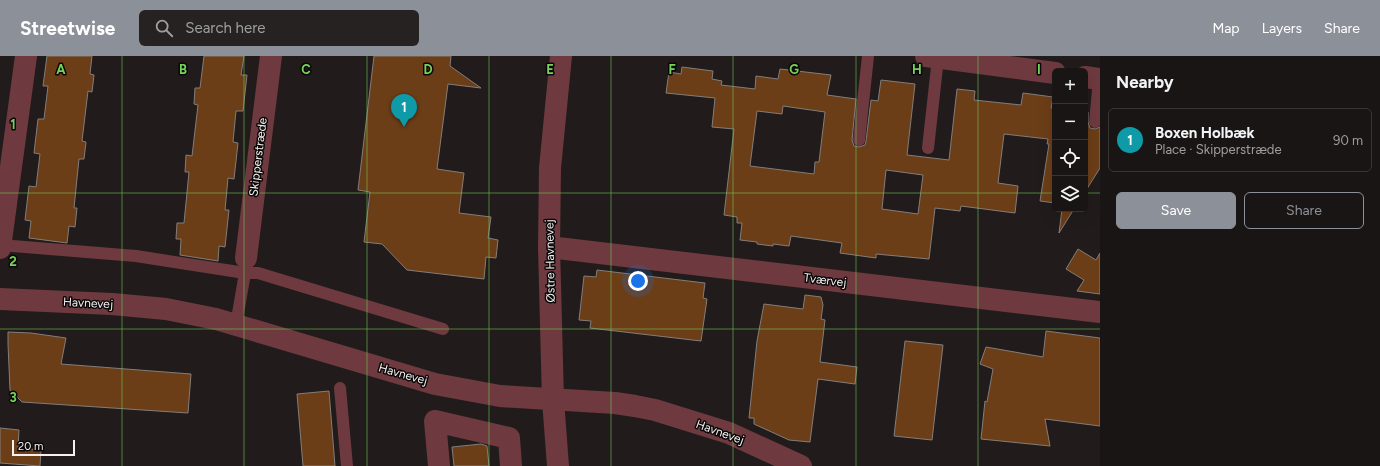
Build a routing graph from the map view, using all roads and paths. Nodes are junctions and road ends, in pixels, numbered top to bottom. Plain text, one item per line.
1 (26, 56) edge
2 (271, 56) edge
3 (561, 56) edge
4 (868, 56) edge
5 (932, 57) edge
6 (1052, 73) edge
7 (1095, 78) edge
8 (1094, 122) dead end
9 (859, 140) dead end
10 (928, 148) dead end
11 (0, 246) edge
12 (549, 247) junction
13 (245, 265) junction
14 (0, 299) edge
15 (1100, 312) edge
16 (236, 325) junction
17 (443, 329) dead end
18 (340, 388) dead end
19 (553, 400) junction
20 (347, 466) edge
21 (439, 466) edge
22 (511, 466) edge
23 (558, 466) edge
24 (801, 466) edge

1 - 11 street
2 - 13 street, Skipperstræde
3 - 12 street, Østre Havnevej
4 - 9 lane
5 - 6 street
5 - 10 lane
7 - 8 lane
11 - 13 lane
12 - 15 street, Tværvej
12 - 19 street, Østre Havnevej
13 - 16 lane
13 - 17 lane
14 - 16 street, Havnevej
16 - 19 street, Havnevej
18 - 20 lane
19 - 23 street, Østre Havnevej
19 - 24 street, Havnevej
21 - 22 street

